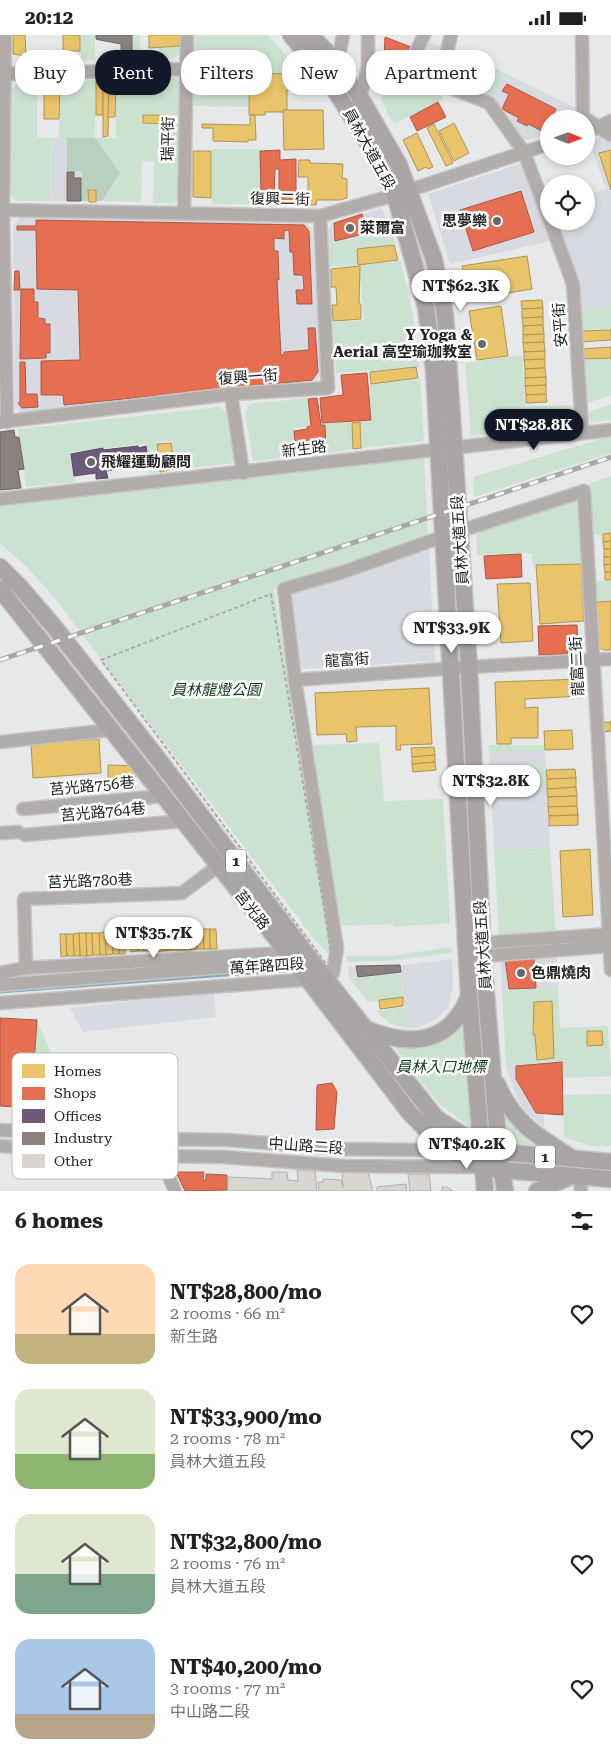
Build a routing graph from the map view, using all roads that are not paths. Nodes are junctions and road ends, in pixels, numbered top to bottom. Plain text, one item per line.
1 (5, 35) edge
2 (187, 35) edge
3 (291, 35) edge
4 (310, 35) edge
5 (343, 35) edge
6 (368, 35) edge
7 (424, 35) edge
8 (451, 35) edge
9 (582, 35) edge
10 (187, 50) edge
11 (303, 50) edge
12 (325, 50) edge
13 (340, 50) edge
14 (368, 50) edge
15 (417, 50) edge
16 (447, 50) edge
17 (181, 69) edge
18 (3, 74) edge
19 (366, 75) edge
20 (356, 92) edge
21 (186, 95) edge
22 (338, 95) edge
23 (467, 95) edge
24 (360, 97) junction
25 (583, 110) edge
26 (353, 120) junction
27 (611, 121) edge
28 (595, 129) edge
29 (595, 131) edge
30 (611, 135) edge
31 (540, 147) edge
32 (524, 152) junction
33 (401, 193) junction
34 (540, 196) edge
35 (2, 211) edge
36 (184, 213) junction
37 (320, 215) junction
38 (553, 230) edge
39 (231, 394) junction
40 (4, 422) edge
41 (611, 430) edge
42 (582, 431) junction
43 (454, 446) junction
44 (437, 448) junction
45 (243, 473) junction
46 (0, 499) edge
47 (460, 531) junction
48 (442, 537) junction
49 (0, 567) edge
50 (0, 589) edge
51 (611, 659) edge
52 (593, 661) junction
53 (469, 667) junction
54 (451, 668) junction
55 (295, 680) junction
56 (111, 730) junction
57 (0, 742) edge
58 (163, 796) junction
59 (23, 809) dead end
60 (183, 821) junction
61 (0, 833) edge
62 (218, 866) junction
63 (610, 940) edge
64 (483, 949) junction
65 (290, 957) junction
66 (311, 960) junction
67 (26, 968) junction
68 (611, 970) edge
69 (0, 973) edge
70 (330, 976) junction
71 (307, 979) junction
72 (0, 985) edge
73 (469, 996) junction
74 (0, 1003) edge
75 (364, 1028) junction
76 (491, 1057) junction
77 (178, 1139) edge
78 (480, 1146) junction
79 (448, 1149) junction
80 (499, 1152) junction
81 (178, 1156) edge
82 (576, 1160) junction
83 (611, 1162) edge
84 (483, 1167) junction
85 (503, 1171) junction
86 (171, 1179) edge
87 (611, 1179) edge
88 (577, 1181) edge
89 (176, 1191) edge
90 (484, 1191) edge
91 (504, 1191) edge
92 (537, 1191) edge

1 - 18 street
2 - 10 street, 瑞平街
3 - 11 main road, 員林大道五段
4 - 12 main road, 員林大道五段
5 - 13 street
6 - 14 street
7 - 15 street
8 - 16 street
9 - 25 street
17 - 18 street
18 - 35 street
19 - 24 street
20 - 24 main road, 員林大道五段
21 - 36 street, 瑞平街
22 - 26 main road, 員林大道五段
23 - 32 street, 安平街
24 - 26 street
24 - 33 main road, 員林大道五段
26 - 33 main road, 員林大道五段
27 - 28 street
29 - 30 street
31 - 32 street, 復興二街
32 - 33 street, 復興二街
32 - 34 street, 安平街
33 - 37 street, 復興二街
33 - 43 main road, 員林大道五段
33 - 44 main road, 員林大道五段
35 - 36 street, 復興二街
35 - 40 street
36 - 37 street, 復興二街
37 - 39 street, 復興一街
38 - 42 street, 安平街
39 - 40 street, 復興一街
39 - 45 street
41 - 42 street, 新生路
42 - 43 street, 新生路
43 - 44 street, 新生路
43 - 47 main road, 員林大道五段
44 - 45 street, 新生路
44 - 48 main road, 員林大道五段
45 - 46 street, 新生路
47 - 52 street, 龍富二街
47 - 53 main road, 員林大道五段
48 - 54 main road, 員林大道五段
48 - 55 street
49 - 66 main road, 莒光路 / 1
50 - 56 main road, 莒光路 / 1
51 - 52 street, 龍富街
52 - 53 street, 龍富街
52 - 63 street, 龍富二街
53 - 54 street, 龍富街
53 - 64 main road, 員林大道五段
54 - 55 street, 龍富街
54 - 73 main road, 員林大道五段
55 - 70 street
56 - 57 street
56 - 58 main road, 莒光路 / 1
58 - 59 street, 莒光路756巷
58 - 60 main road, 莒光路 / 1
60 - 61 street, 莒光路764巷
60 - 62 main road, 莒光路 / 1
62 - 65 main road, 莒光路 / 1
62 - 67 street, 莒光路780巷
63 - 64 street
63 - 68 street, 龍富二街
64 - 76 main road, 員林大道五段
65 - 66 street, 萬年路四段
65 - 67 street
65 - 71 main road, 莒光路 / 1
65 - 72 street, 萬年路四段
66 - 70 main road, 莒光路 / 1
67 - 69 street
70 - 71 street, 萬年路四段
70 - 75 main road, 莒光路 / 1
71 - 74 street, 萬年路四段
71 - 79 main road, 莒光路 / 1
73 - 75 main road
73 - 78 main road, 員林大道五段
75 - 78 main road, 莒光路 / 1
76 - 80 main road, 員林大道五段
76 - 82 main road
77 - 79 street, 中山路二段
78 - 79 street, 中山路二段 / 1
78 - 80 main road, 中山路二段 / 1
78 - 84 main road, 員林大道五段
79 - 84 main road, 莒光路 / 1
80 - 82 main road, 中山路二段 / 1
80 - 85 main road, 員林大道五段
81 - 84 street, 中山路二段
82 - 83 main road, 中山路二段 / 1
84 - 85 main road, 中山路二段 / 1
84 - 90 main road, 員林大道五段
85 - 88 main road, 中山路二段 / 1
85 - 91 main road, 員林大道五段
86 - 89 street
87 - 88 main road, 中山路二段 / 1
88 - 92 main road

